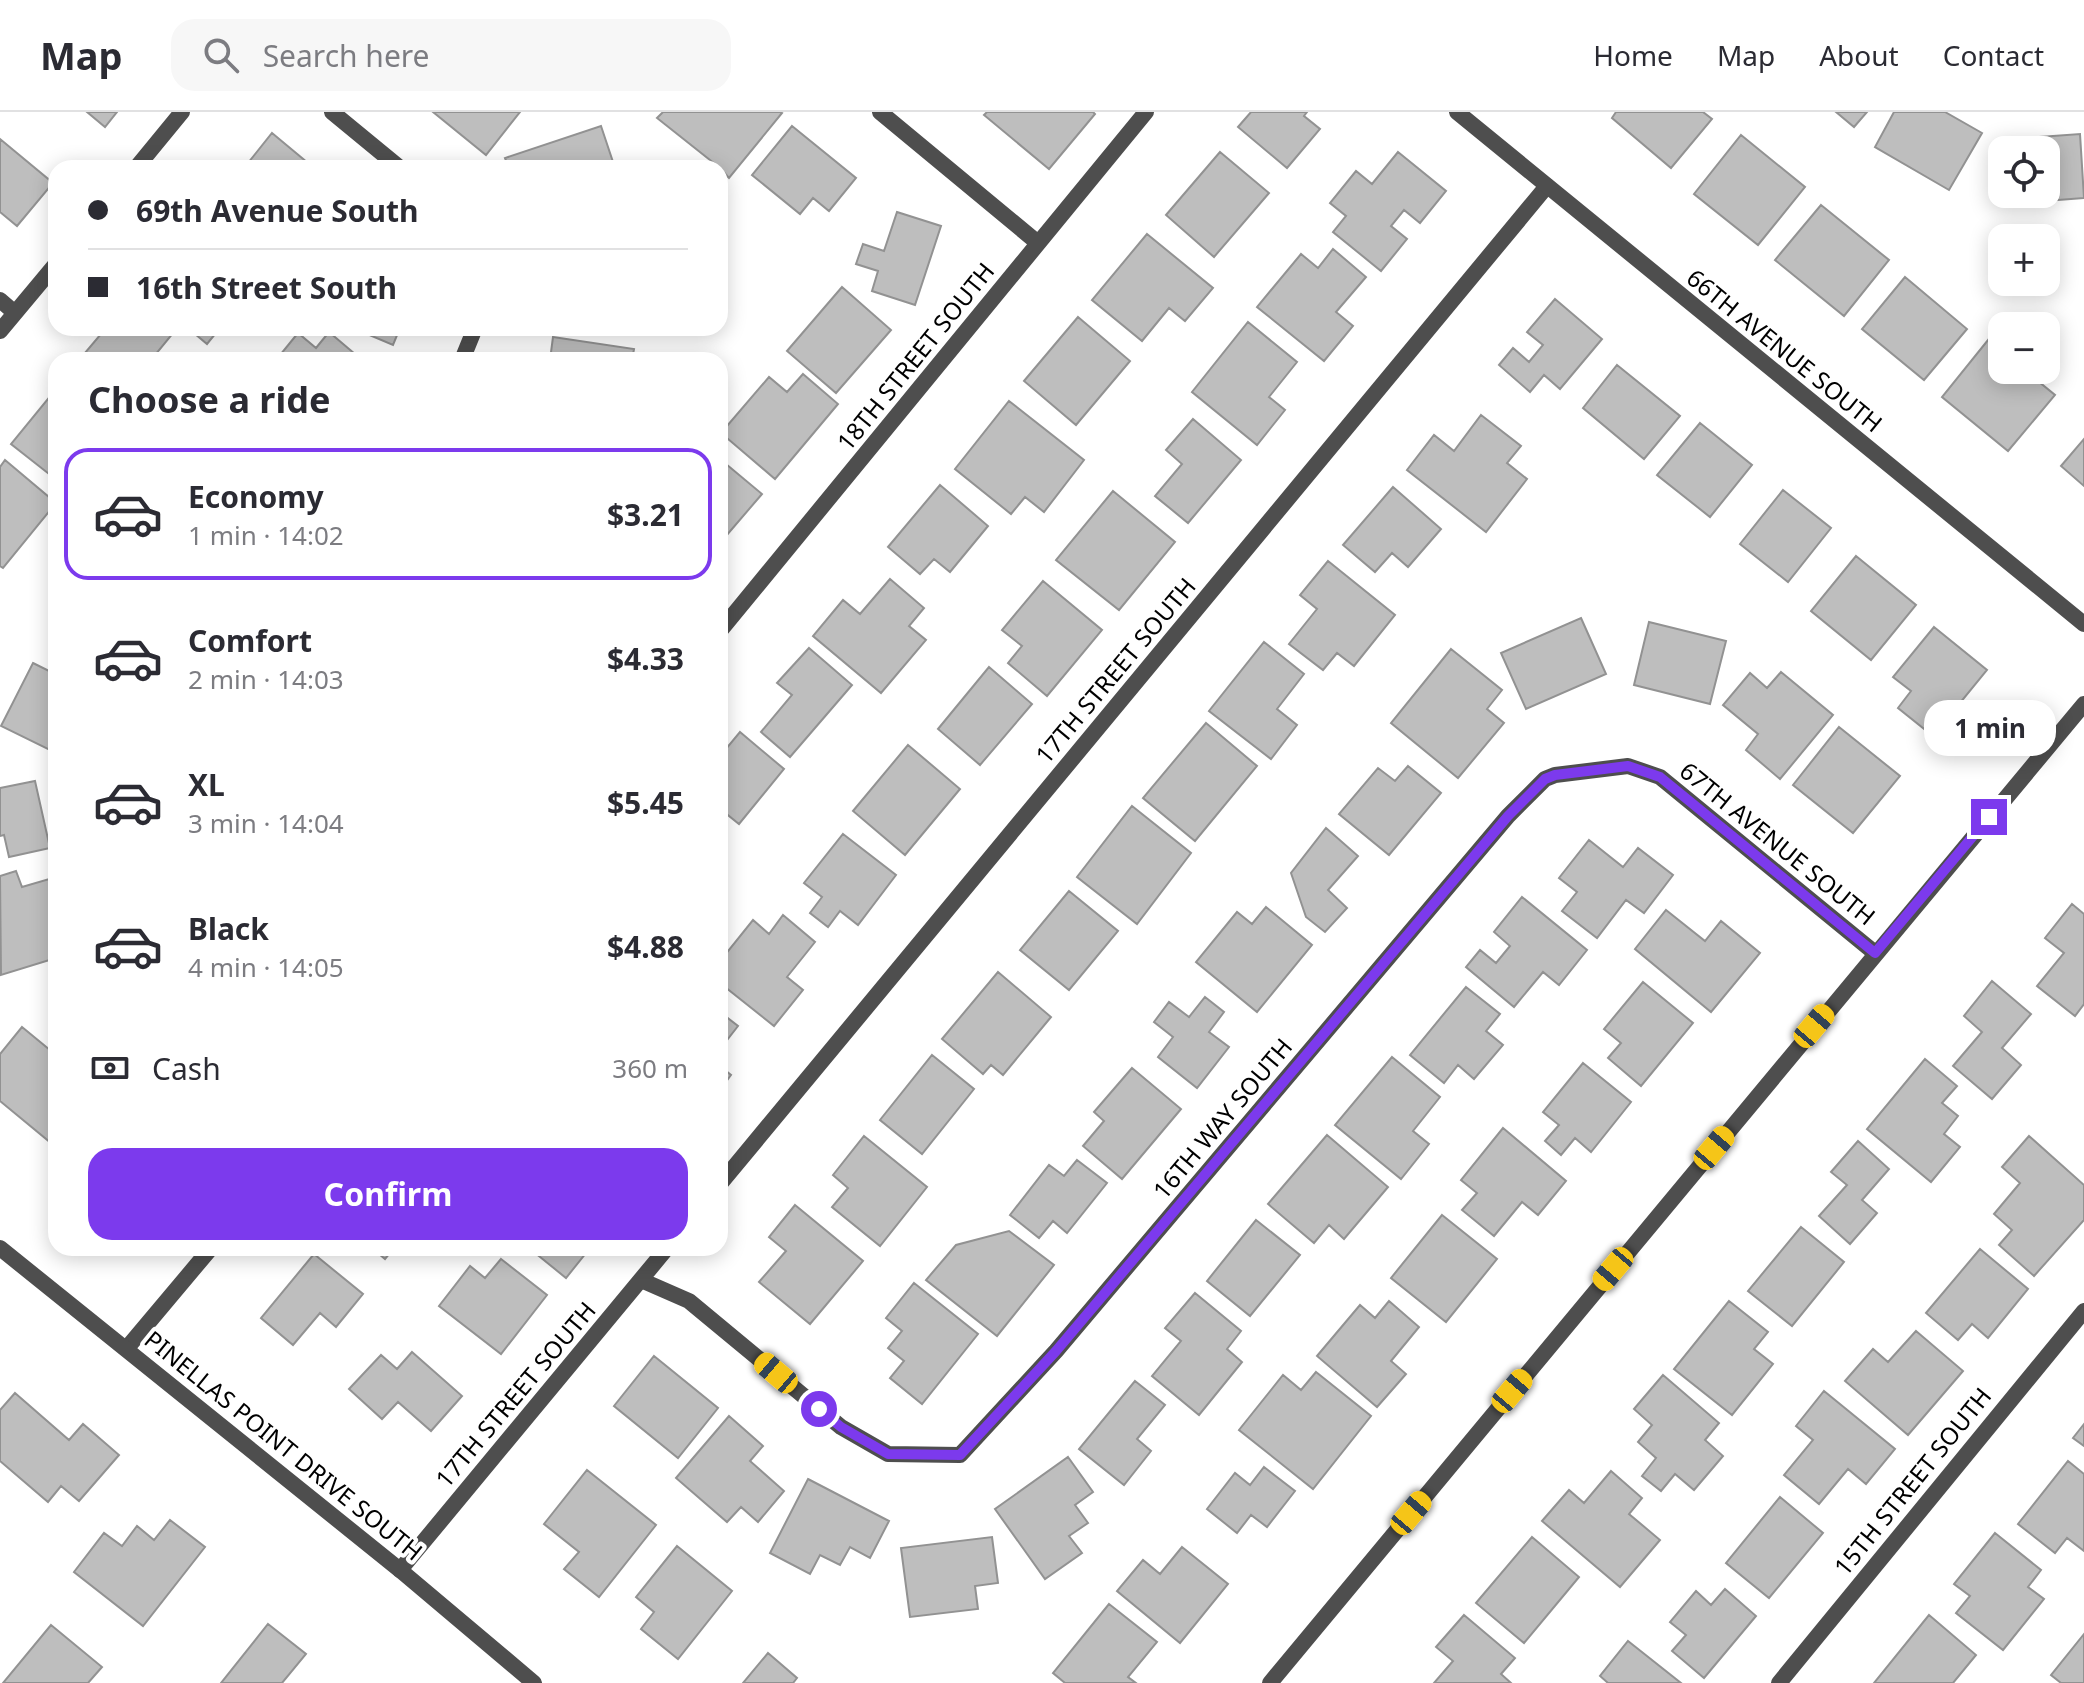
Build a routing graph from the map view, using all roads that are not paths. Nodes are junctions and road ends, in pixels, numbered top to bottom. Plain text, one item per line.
1 (182, 112) edge
2 (332, 112) edge
3 (880, 112) edge
4 (1146, 112) edge
5 (1457, 112) edge
6 (143, 160) edge
7 (390, 160) edge
8 (1547, 186) junction
9 (1038, 243) junction
10 (48, 274) edge
11 (0, 300) edge
12 (15, 313) junction
13 (0, 331) edge
14 (728, 621) edge
15 (2084, 624) edge
16 (2084, 704) edge
17 (1555, 775) joint
18 (1875, 953) junction
19 (728, 1174) edge
20 (0, 1248) edge
21 (204, 1256) edge
22 (660, 1256) edge
23 (641, 1280) junction
24 (2084, 1311) edge
25 (127, 1348) junction
26 (400, 1570) junction
27 (534, 1683) edge
28 (1270, 1683) edge
29 (1779, 1683) edge

1 - 6 street
2 - 7 street
3 - 9 street
4 - 9 street, 18TH STREET SOUTH
5 - 8 street, 66TH AVENUE SOUTH
8 - 15 street, 66TH AVENUE SOUTH
8 - 19 street, 17TH STREET SOUTH
9 - 14 street, 18TH STREET SOUTH
10 - 12 street
11 - 12 street
12 - 13 street
16 - 18 street
17 - 18 street, 67TH AVENUE SOUTH
17 - 23 street, 16TH WAY SOUTH
18 - 28 street
20 - 25 street, PINELLAS POINT DRIVE SOUTH
21 - 25 street
22 - 23 street, 17TH STREET SOUTH
23 - 26 street, 17TH STREET SOUTH
24 - 29 street, 15TH STREET SOUTH
25 - 26 street, PINELLAS POINT DRIVE SOUTH
26 - 27 street, PINELLAS POINT DRIVE SOUTH

